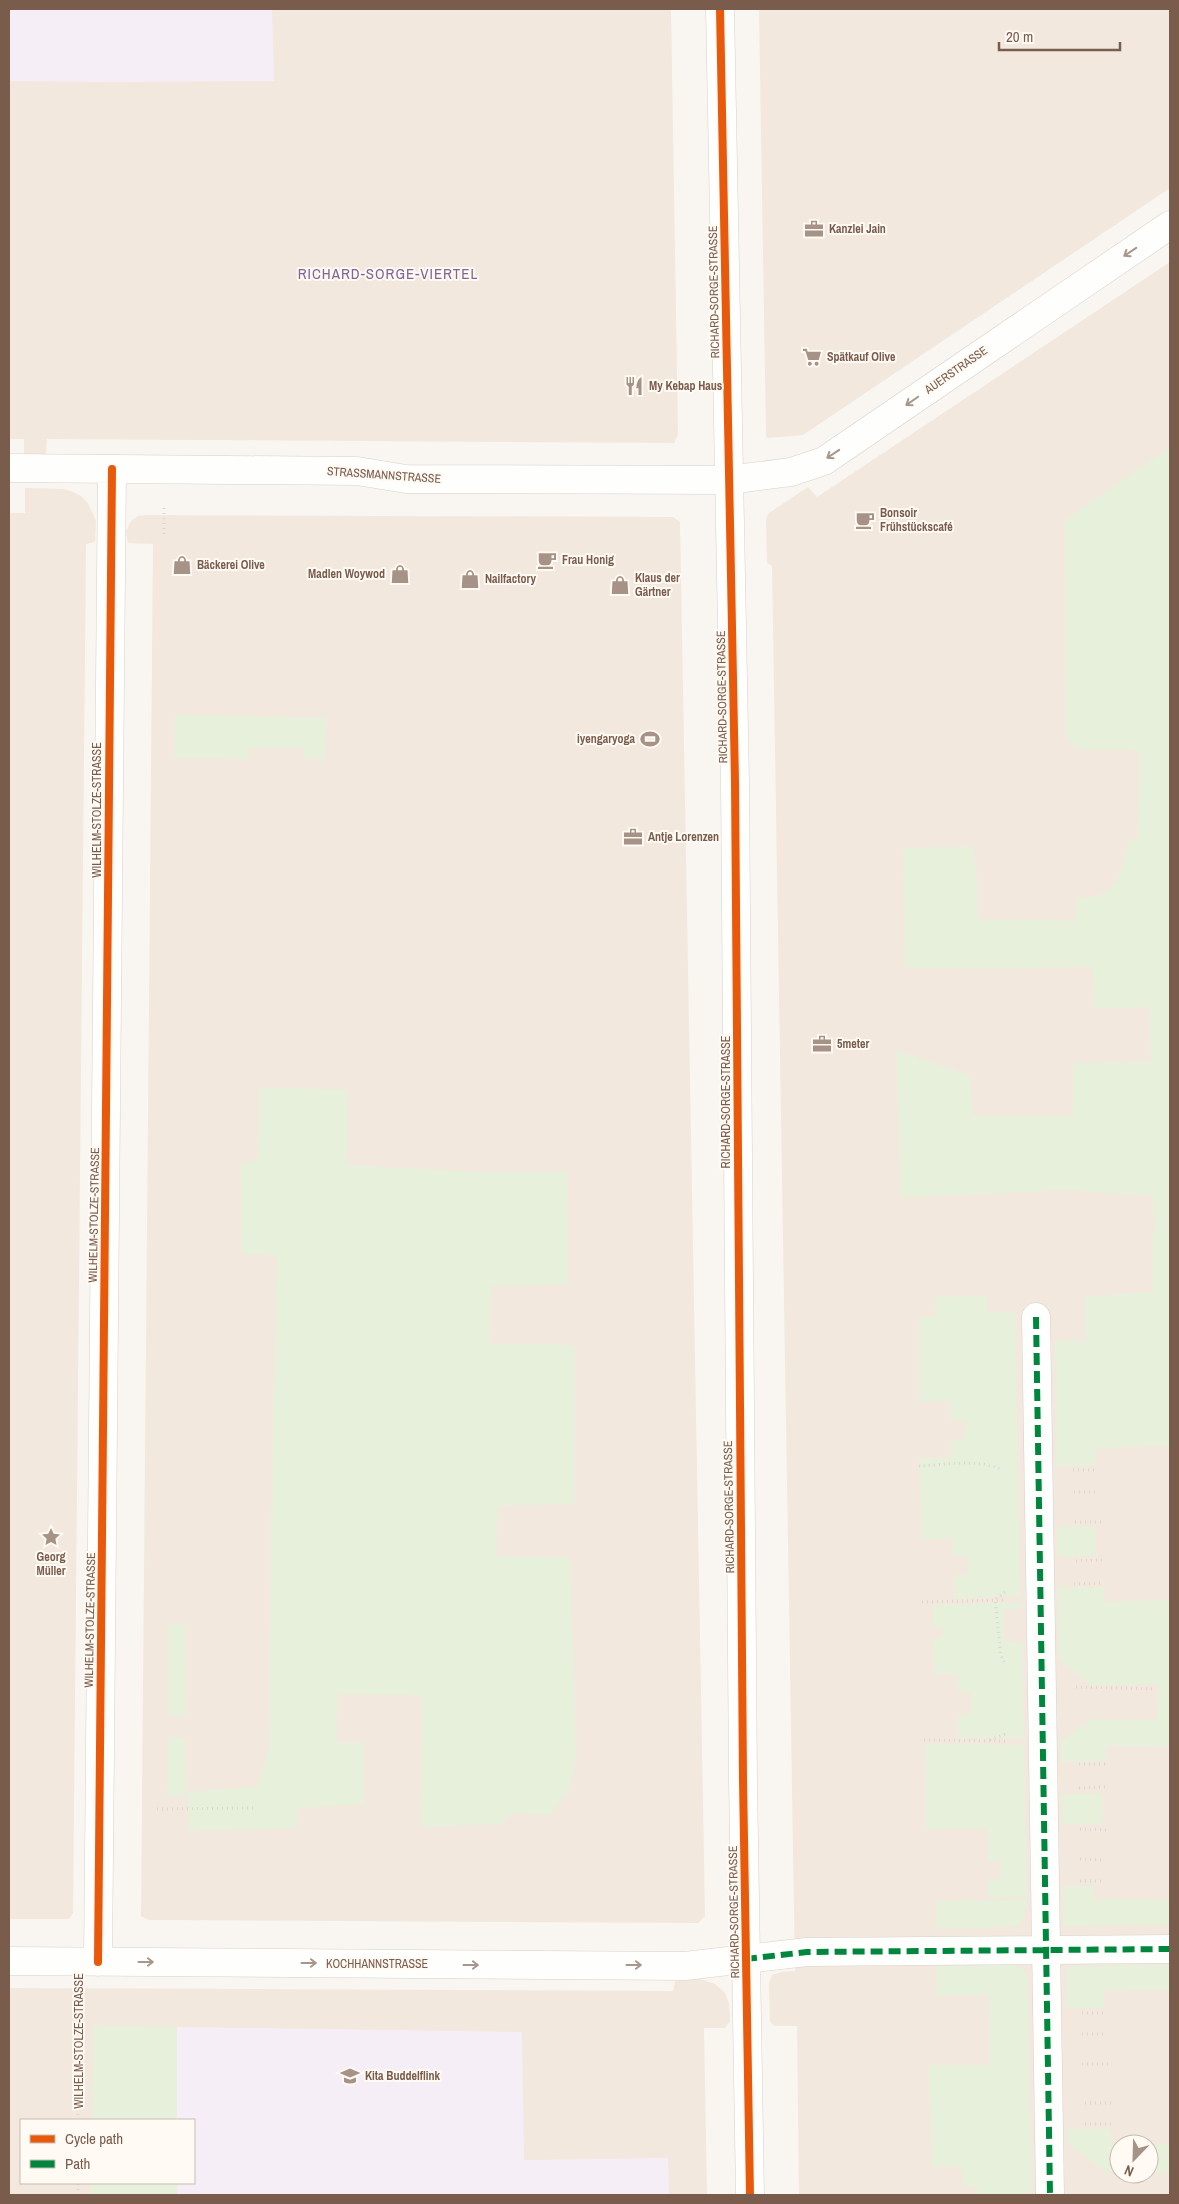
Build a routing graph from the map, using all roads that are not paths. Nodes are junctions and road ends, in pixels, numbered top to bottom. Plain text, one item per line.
1 (720, 9) edge
2 (1170, 225) edge
3 (9, 468) edge
4 (112, 469) junction
5 (729, 480) junction
6 (1036, 1317) dead end
7 (1170, 1949) edge
8 (1047, 1950) junction
9 (745, 1958) junction
10 (9, 1961) edge
11 (89, 1962) junction
12 (750, 2195) edge
13 (1050, 2195) edge

1 - 5 street, RICHARD-SORGE-STRASSE
2 -> 5 street, AUERSTRASSE
3 - 4 street, STRASSMANNSTRASSE
4 - 5 street, STRASSMANNSTRASSE
4 - 11 street, WILHELM-STOLZE-STRASSE
5 - 9 street, RICHARD-SORGE-STRASSE
6 - 8 street
7 - 8 street, KOCHHANNSTRASSE
8 - 9 street, KOCHHANNSTRASSE
8 - 13 street
11 -> 9 street, KOCHHANNSTRASSE
9 - 12 street, RICHARD-SORGE-STRASSE
10 - 11 street, KOCHHANNSTRASSE

